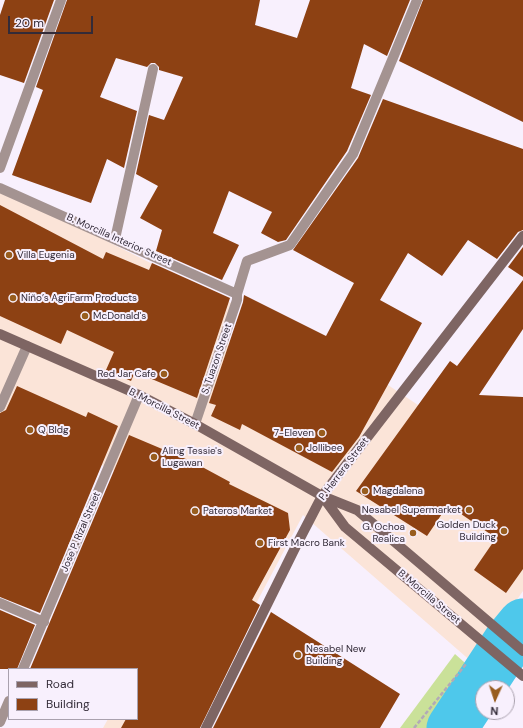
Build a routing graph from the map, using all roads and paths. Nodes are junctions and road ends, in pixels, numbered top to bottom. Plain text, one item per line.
1 (61, 0) edge
2 (417, 0) edge
3 (153, 69) dead end
4 (0, 168) edge
5 (0, 188) edge
6 (523, 236) edge
7 (115, 239) junction
8 (237, 294) junction
9 (0, 334) edge
10 (27, 346) junction
11 (139, 395) junction
12 (0, 407) edge
13 (195, 424) junction
14 (322, 496) junction
15 (0, 603) edge
16 (44, 622) junction
17 (523, 651) edge
18 (466, 664) dead end
19 (23, 668) edge
20 (523, 676) edge
21 (8, 703) edge
22 (0, 722) edge
23 (206, 728) edge
24 (414, 728) edge

1 - 4 street
2 - 8 street, S. Tuazon Street
3 - 7 street
5 - 7 street, B. Morcilla Interior Street
6 - 14 main road, P. Herrera Street
7 - 8 street, B. Morcilla Interior Street
8 - 13 street, S. Tuazon Street
9 - 10 main road, B. Morcilla Street
10 - 11 main road, B. Morcilla Street
10 - 12 street
11 - 13 main road, B. Morcilla Street
11 - 16 street, Jose P. Rizal Street
13 - 14 main road, B. Morcilla Street
14 - 17 main road, B. Morcilla Street
14 - 20 main road, B. Morcilla Street
14 - 23 main road, P. Herrera Street
15 - 16 street
16 - 19 street, Jose P. Rizal Street
18 - 24 path
21 - 22 street

